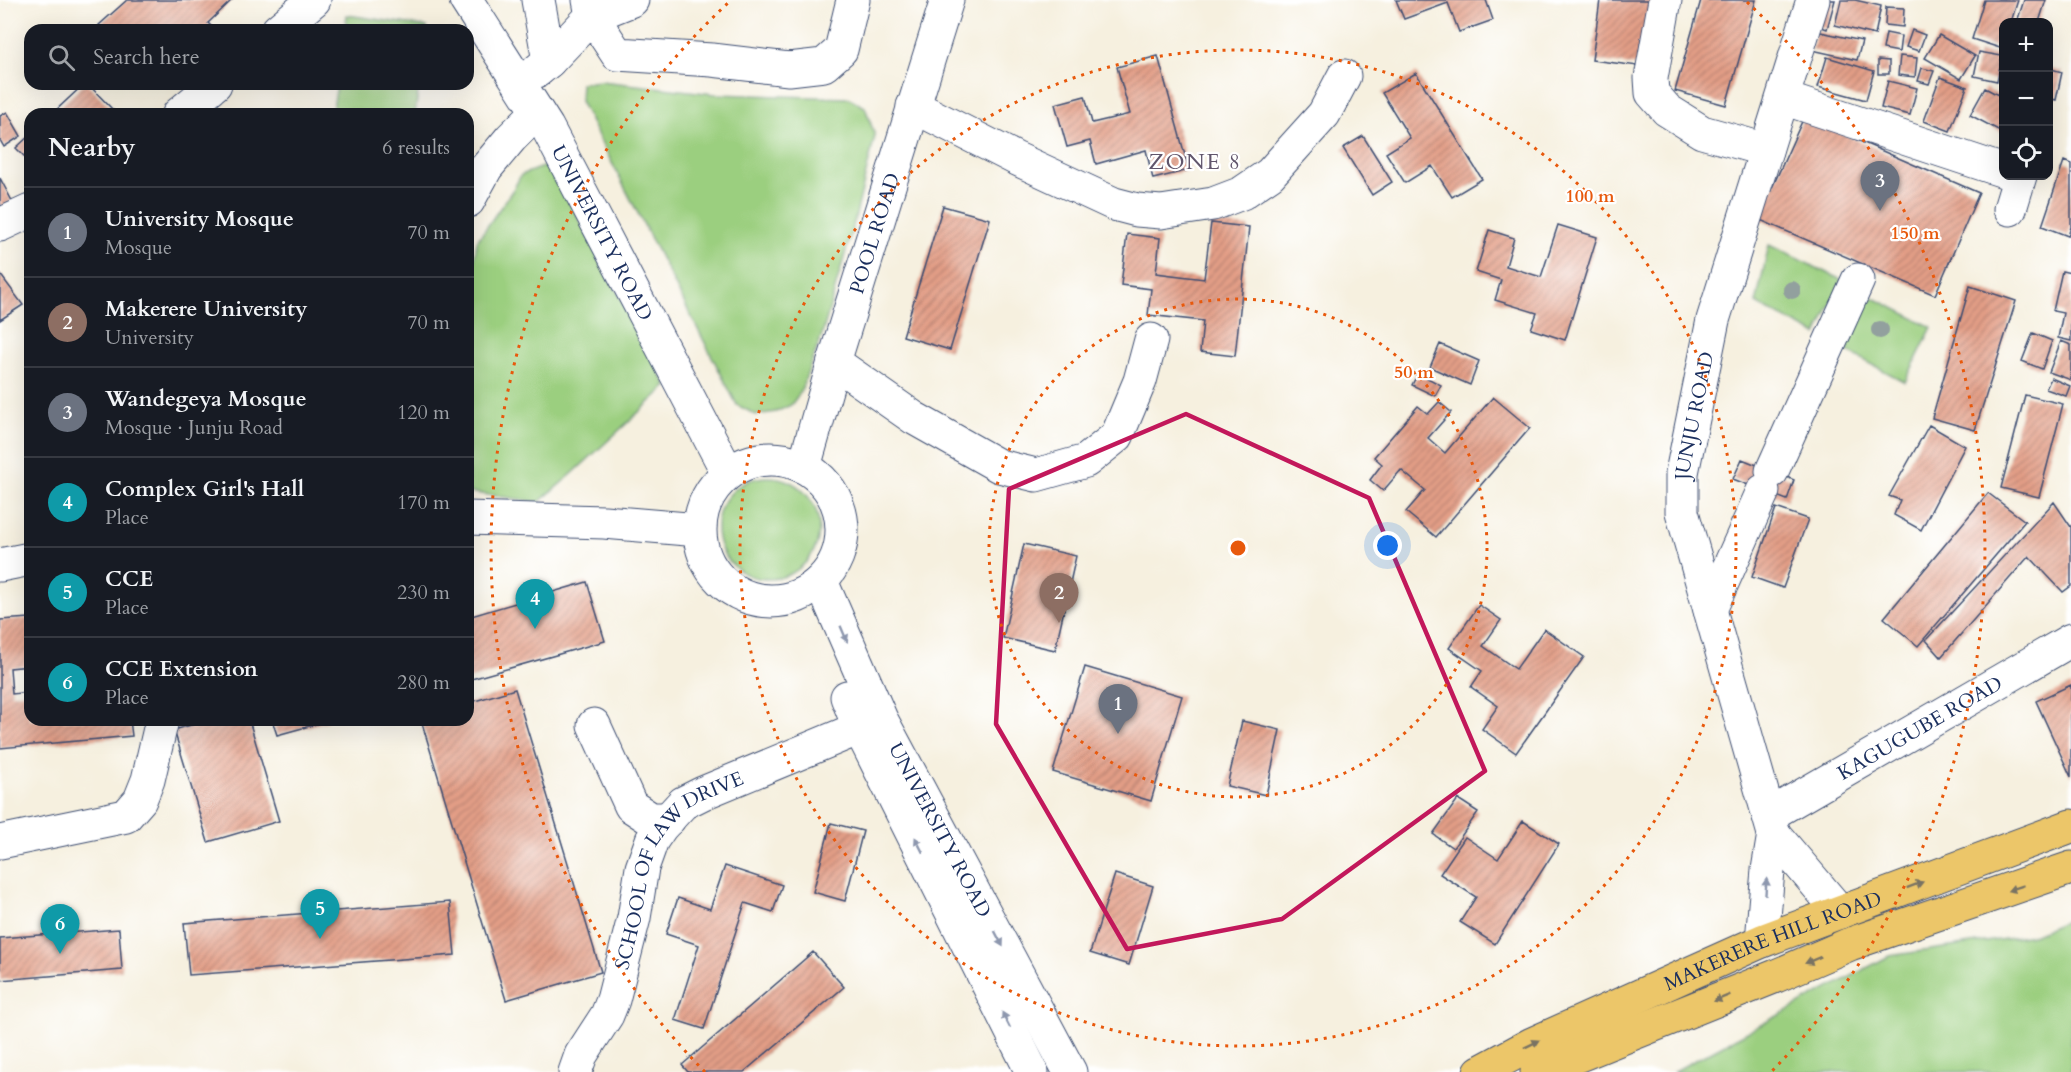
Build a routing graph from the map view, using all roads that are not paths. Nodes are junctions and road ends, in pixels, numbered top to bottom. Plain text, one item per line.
1 (314, 0) edge
2 (466, 0) edge
3 (538, 0) edge
4 (632, 0) edge
5 (853, 0) edge
6 (947, 0) edge
7 (1665, 0) edge
8 (1813, 0) edge
9 (591, 8) edge
10 (285, 24) edge
11 (549, 61) junction
12 (1344, 76) dead end
13 (208, 90) edge
14 (1783, 98) junction
15 (529, 99) junction
16 (913, 106) junction
17 (185, 108) edge
18 (1766, 150) junction
19 (1999, 169) edge
20 (2018, 180) edge
21 (474, 190) edge
22 (2010, 209) dead end
23 (24, 214) edge
24 (0, 225) edge
25 (1858, 280) dead end
26 (1151, 340) dead end
27 (834, 362) junction
28 (804, 467) junction
29 (728, 473) junction
30 (474, 518) edge
31 (699, 530) junction
32 (24, 560) edge
33 (0, 565) edge
34 (812, 587) junction
35 (1710, 610) junction
36 (2071, 640) edge
37 (870, 724) junction
38 (594, 725) dead end
39 (161, 726) edge
40 (669, 819) junction
41 (1772, 825) junction
42 (2071, 826) edge
43 (0, 842) edge
44 (2071, 868) edge
45 (1840, 912) junction
46 (1762, 941) junction
47 (575, 1072) edge
48 (1032, 1072) edge
49 (1070, 1072) edge
50 (1480, 1072) edge
51 (1537, 1072) edge

1 - 10 street
2 - 15 street, UNIVERSITY ROAD
3 - 11 street
4 - 9 street
5 - 9 street
6 - 16 street, POOL ROAD
7 - 18 street
8 - 14 street, JUNJU ROAD
9 - 11 street
11 - 15 street
12 - 16 street
13 - 17 street
14 - 18 street, JUNJU ROAD
14 - 19 street
15 - 21 street
15 - 29 street, UNIVERSITY ROAD
16 - 27 street, POOL ROAD
18 - 35 street, JUNJU ROAD
20 - 22 street
23 - 24 street
25 - 35 street
26 - 27 street
27 - 28 street, POOL ROAD
28 - 29 street
28 - 34 street
29 - 31 street
30 - 31 street
31 - 34 street
32 - 33 street
34 - 37 street, UNIVERSITY ROAD
35 - 41 street, JUNJU ROAD
36 - 41 street, KAGUGUBE ROAD
37 - 40 street, SCHOOL OF LAW DRIVE
48 -> 37 street, UNIVERSITY ROAD
37 -> 49 street, UNIVERSITY ROAD
38 - 40 street
39 - 43 street
40 - 47 street, SCHOOL OF LAW DRIVE
41 - 45 street, JUNJU ROAD
46 -> 41 street, JUNJU ROAD
45 -> 42 main road, MAKERERE HILL ROAD
44 -> 51 main road, MAKERERE HILL ROAD
45 - 46 main road, MAKERERE HILL ROAD
50 -> 46 main road, MAKERERE HILL ROAD

